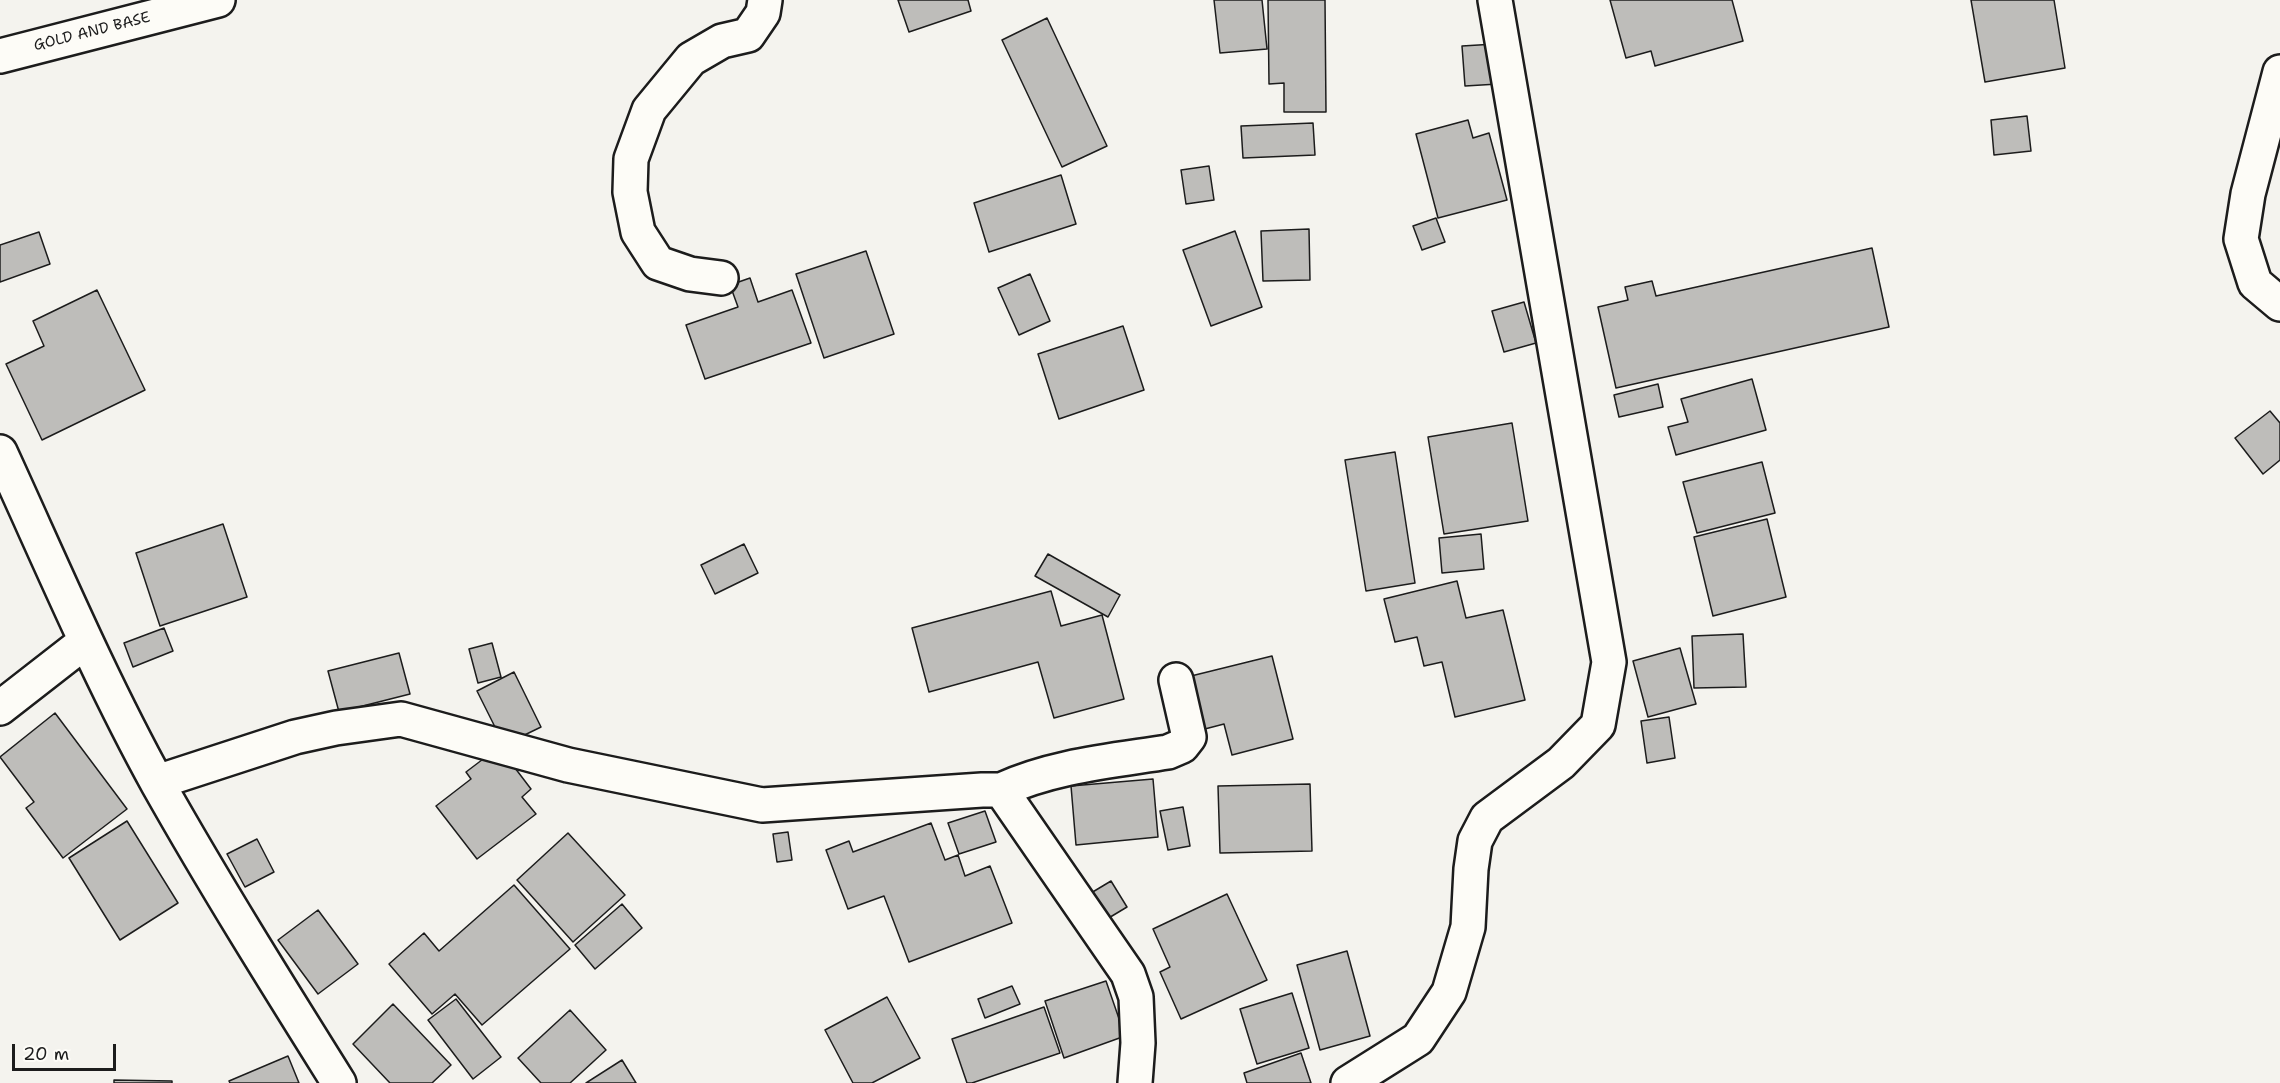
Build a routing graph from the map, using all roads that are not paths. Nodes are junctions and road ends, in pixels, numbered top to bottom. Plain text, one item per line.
1 (218, 0) edge
2 (765, 0) edge
3 (1495, 0) edge
4 (0, 56) edge
5 (2280, 72) edge
6 (721, 278) dead end
7 (2280, 304) edge
8 (0, 452) edge
9 (86, 641) junction
10 (1176, 680) dead end
11 (0, 708) edge
12 (157, 782) junction
13 (1000, 790) junction
14 (339, 1083) edge
15 (1135, 1083) edge
16 (1348, 1083) edge

1 - 4 street, GOLD AND BASE
2 - 6 street
3 - 16 street
5 - 7 street
8 - 9 street
9 - 11 street
9 - 12 street
10 - 13 street
12 - 13 street
12 - 14 street
13 - 15 street

